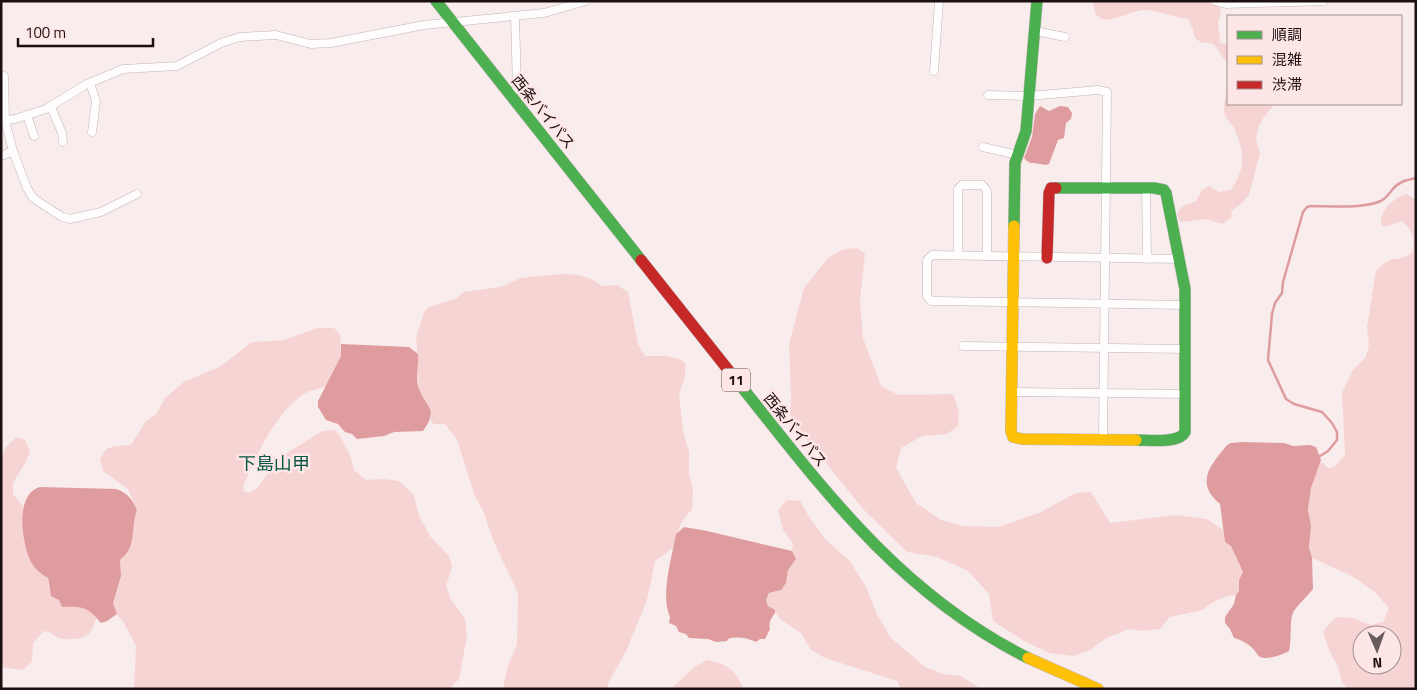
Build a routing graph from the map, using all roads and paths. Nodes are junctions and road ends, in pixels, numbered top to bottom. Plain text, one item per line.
1 (436, 1) edge
2 (586, 1) edge
3 (939, 1) edge
4 (1038, 1) edge
5 (1215, 1) edge
6 (1324, 1) edge
7 (515, 17) junction
8 (452, 22) junction
9 (1035, 30) junction
10 (1065, 37) dead end
11 (934, 71) dead end
12 (4, 76) dead end
13 (90, 83) junction
14 (510, 95) junction
15 (988, 95) dead end
16 (1029, 96) junction
17 (50, 107) junction
18 (28, 116) junction
19 (3, 120) edge
20 (92, 132) dead end
21 (34, 136) dead end
22 (64, 142) dead end
23 (983, 147) dead end
24 (13, 152) junction
25 (1018, 155) junction
26 (1, 156) edge
27 (1106, 188) junction
28 (1146, 188) junction
29 (137, 194) dead end
30 (958, 255) junction
31 (986, 256) junction
32 (1014, 257) junction
33 (1047, 258) junction
34 (1105, 258) junction
35 (1147, 259) junction
36 (1179, 259) junction
37 (1013, 303) junction
38 (1104, 304) junction
39 (1186, 305) junction
40 (963, 346) dead end
41 (1012, 347) junction
42 (1104, 348) junction
43 (1186, 349) junction
44 (1012, 392) junction
45 (1103, 393) junction
46 (1185, 394) junction
47 (1102, 440) junction
48 (1098, 689) edge

1 - 8 main road, 西条バイパス / 11
2 - 7 street
3 - 11 street
4 - 9 main road
5 - 6 street
7 - 8 street
7 - 14 street
8 - 13 street
8 - 14 main road, 西条バイパス / 11
9 - 10 street
9 - 16 main road
12 - 19 street
13 - 17 street
13 - 20 street
14 - 48 main road, 西条バイパス / 11
15 - 16 street
16 - 25 main road
16 - 27 street
17 - 18 street
17 - 22 street
18 - 19 street
18 - 21 street
19 - 24 street
23 - 25 street
24 - 26 street
24 - 29 street
25 - 32 main road
27 - 28 main road
27 - 33 main road
27 - 34 street
28 - 35 street
28 - 36 main road
30 - 31 street
30 - 31 street
30 - 37 street
31 - 32 street
32 - 33 street
32 - 37 main road
33 - 34 street
34 - 35 street
34 - 38 street
35 - 36 street
36 - 39 main road
37 - 38 street
37 - 41 main road
38 - 39 street
38 - 42 street
39 - 43 main road
40 - 41 street
41 - 42 street
41 - 44 main road
42 - 43 street
42 - 45 street
43 - 46 main road
44 - 45 street
44 - 47 main road
45 - 46 street
45 - 47 street
46 - 47 main road

